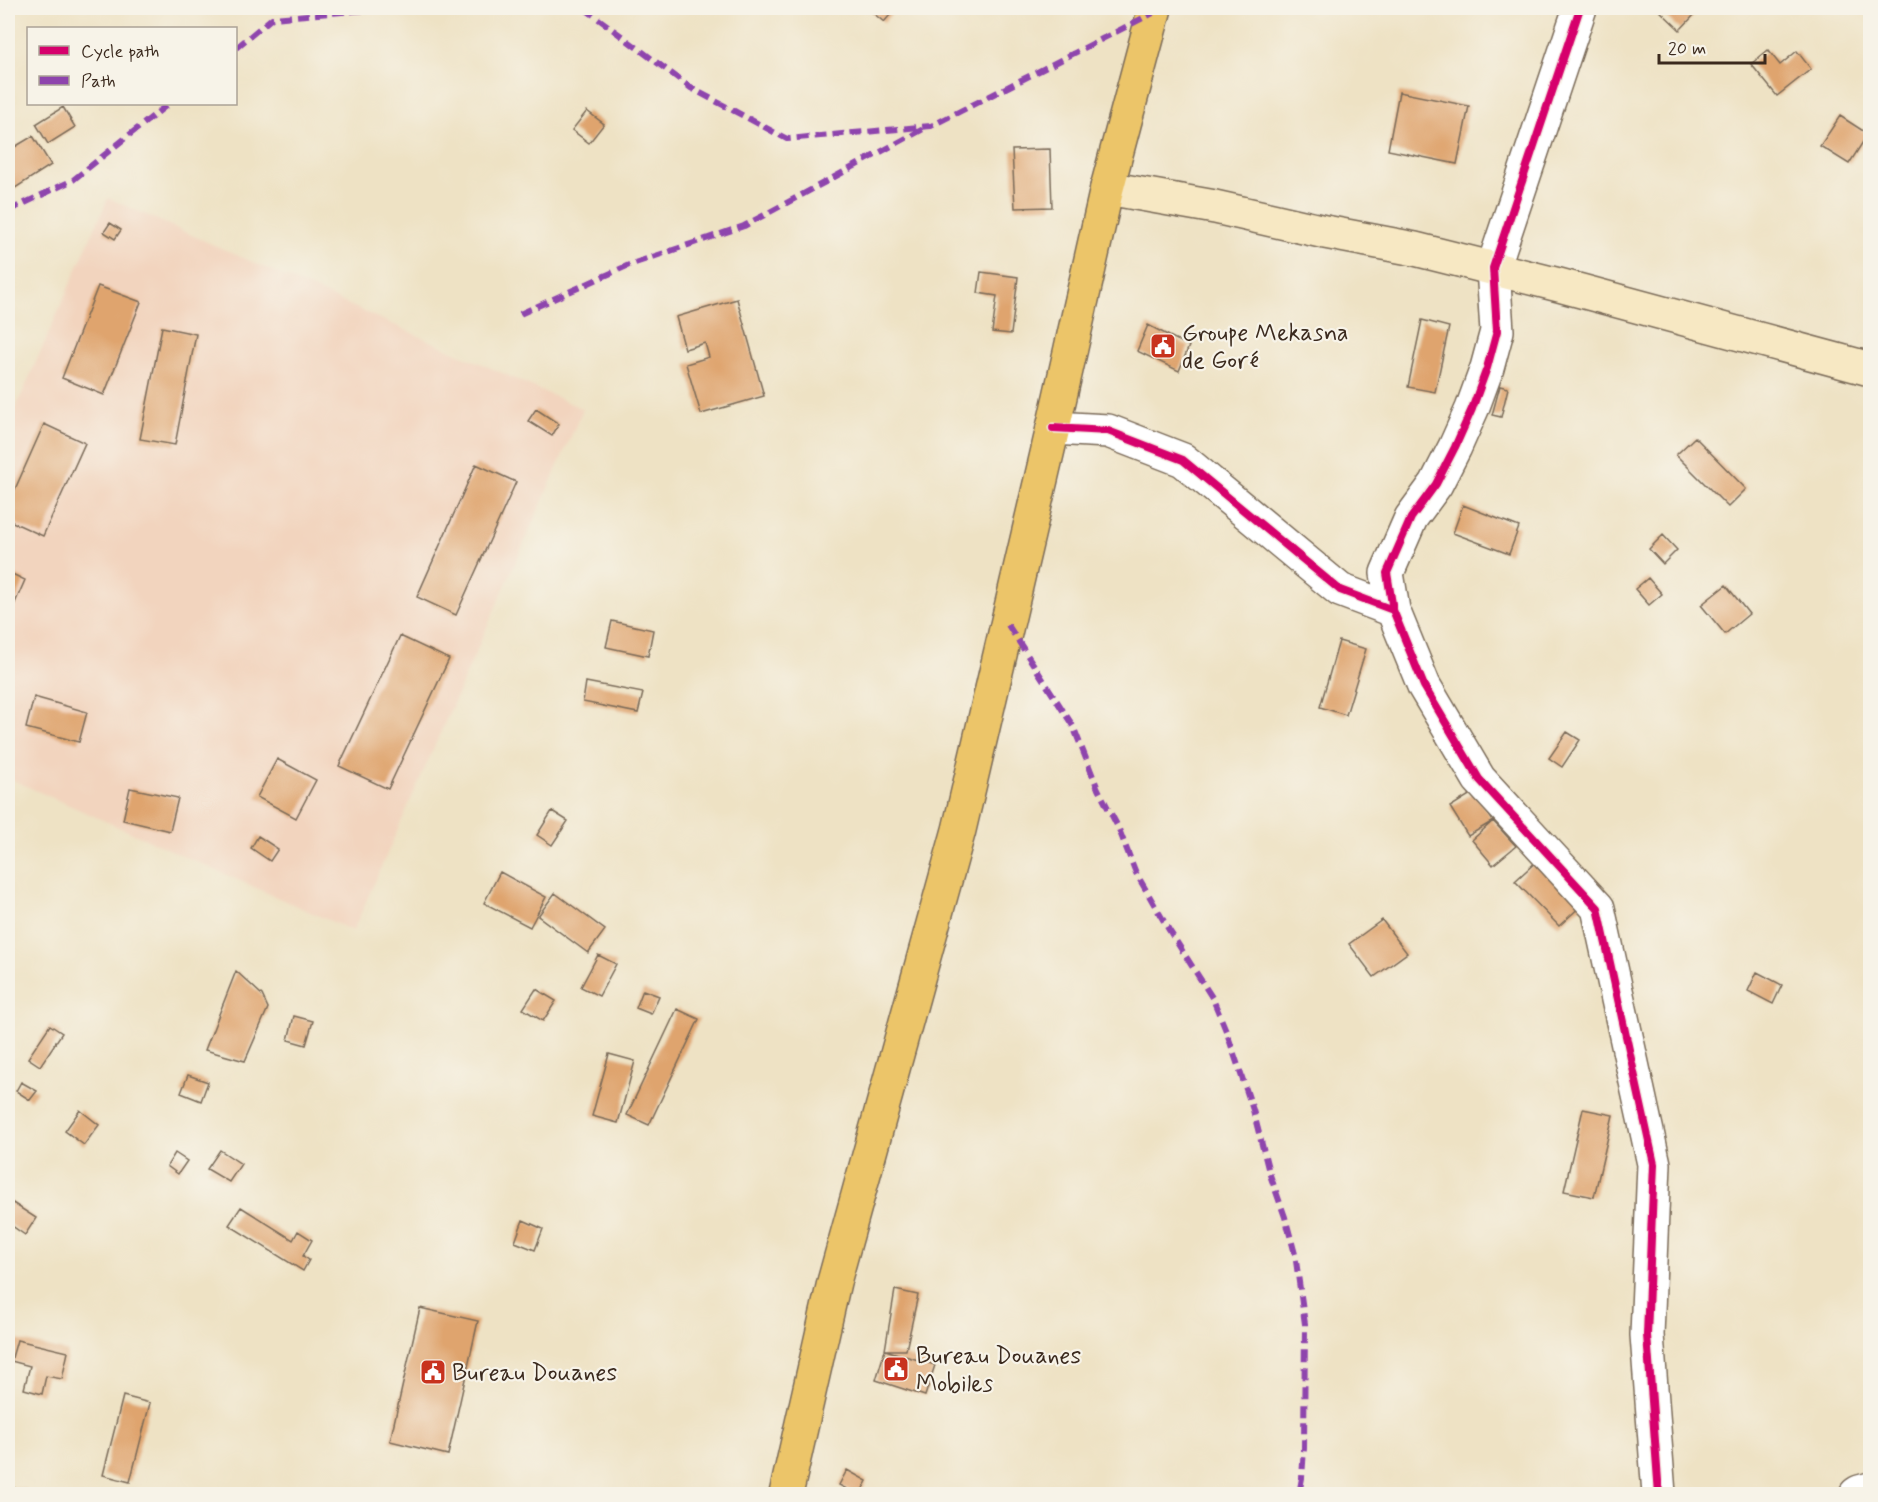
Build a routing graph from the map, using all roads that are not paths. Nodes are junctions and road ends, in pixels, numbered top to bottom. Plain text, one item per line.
1 (1155, 8) edge
2 (1580, 8) edge
3 (1107, 188) junction
4 (1493, 268) junction
5 (1870, 369) edge
6 (1053, 428) junction
7 (1393, 610) junction
8 (1870, 1489) edge
9 (786, 1494) edge
10 (1659, 1494) edge
11 (1857, 1494) edge

1 - 3 main road
2 - 4 street
3 - 4 main road
3 - 6 main road
4 - 5 main road
4 - 7 street
6 - 7 street
6 - 9 main road
7 - 10 street
8 - 11 street

